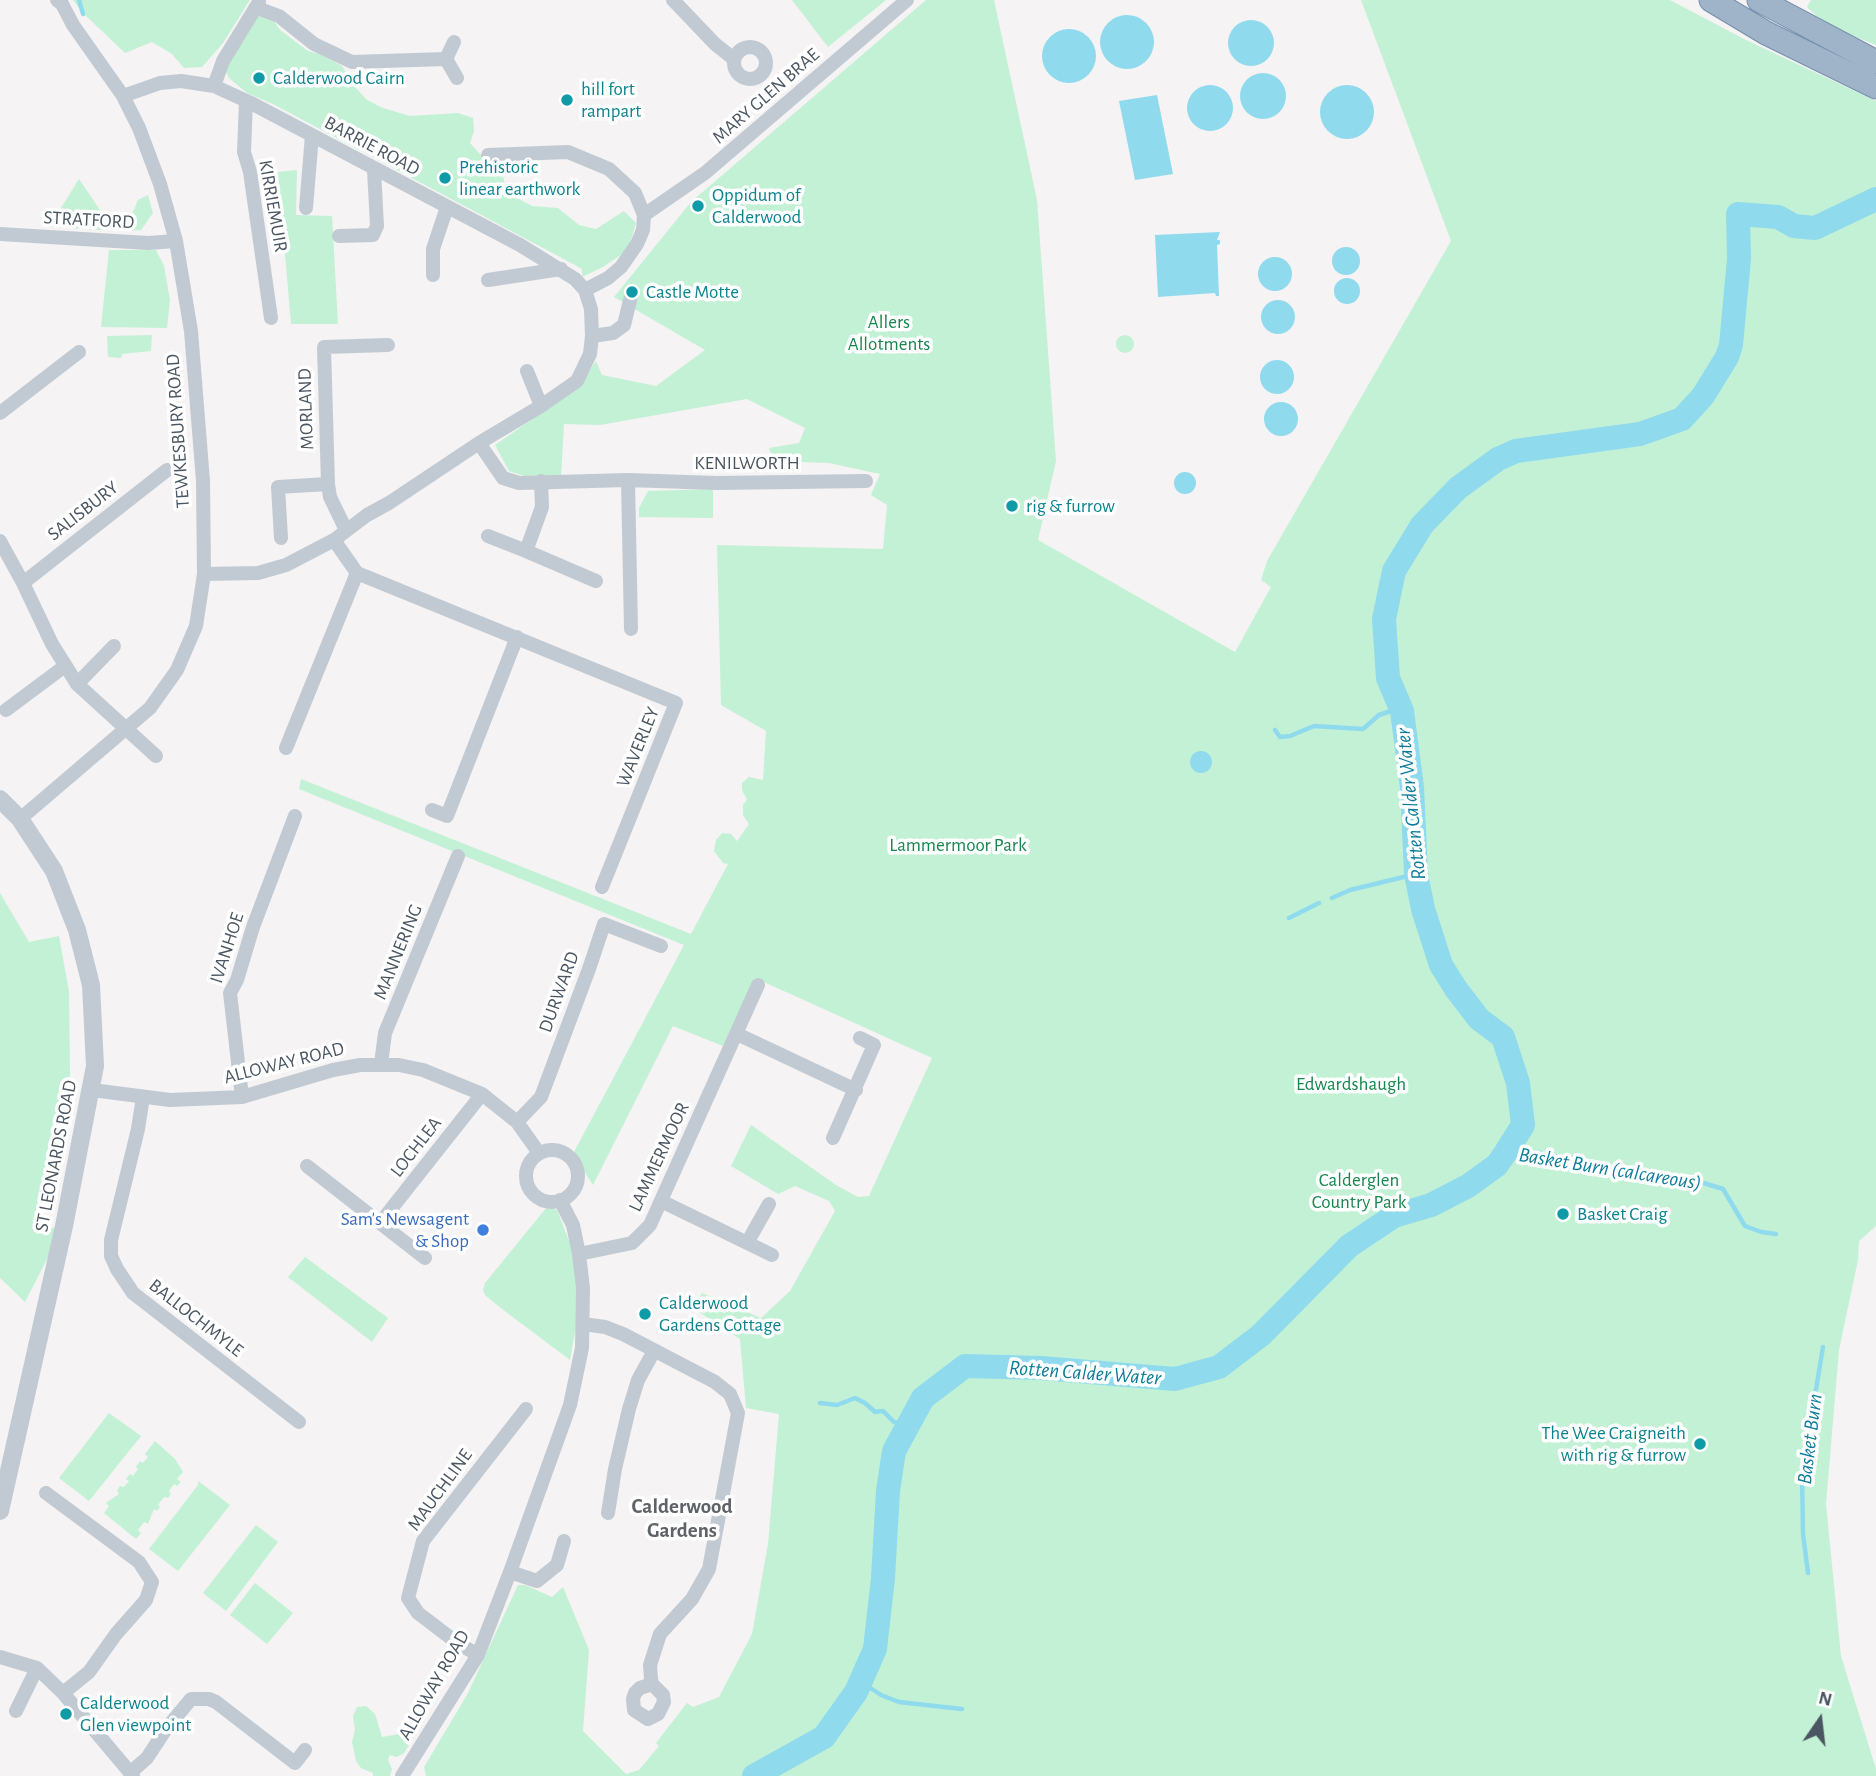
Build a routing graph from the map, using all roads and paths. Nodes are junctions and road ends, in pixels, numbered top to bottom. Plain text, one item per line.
1 (57, 0) edge
2 (673, 0) edge
3 (907, 0) edge
4 (1711, 0) edge
5 (1759, 0) edge
6 (258, 4) edge
7 (454, 42) dead end
8 (446, 59) junction
9 (734, 59) dead end
10 (1876, 62) edge
11 (457, 78) dead end
12 (214, 86) junction
13 (1876, 87) edge
14 (123, 96) junction
15 (246, 101) junction
16 (312, 135) junction
17 (488, 155) dead end
18 (374, 170) junction
19 (447, 206) junction
20 (306, 208) dead end
21 (645, 215) junction
22 (0, 234) edge
23 (340, 236) dead end
24 (176, 241) junction
25 (561, 269) junction
26 (433, 275) dead end
27 (488, 280) dead end
28 (584, 290) junction
29 (632, 292) dead end
30 (271, 318) dead end
31 (592, 335) junction
32 (388, 345) dead end
33 (79, 352) dead end
34 (527, 370) dead end
35 (541, 406) junction
36 (0, 414) edge
37 (479, 443) junction
38 (167, 470) dead end
39 (628, 480) junction
40 (541, 481) junction
41 (866, 481) dead end
42 (328, 484) junction
43 (346, 530) junction
44 (488, 536) dead end
45 (281, 538) dead end
46 (334, 540) junction
47 (0, 541) edge
48 (526, 551) junction
49 (357, 573) junction
50 (204, 574) junction
51 (596, 581) dead end
52 (23, 583) junction
53 (631, 629) dead end
54 (517, 637) junction
55 (114, 646) dead end
56 (65, 666) junction
57 (77, 684) junction
58 (6, 710) dead end
59 (125, 730) junction
60 (286, 748) dead end
61 (156, 756) dead end
62 (0, 799) edge
63 (432, 810) dead end
64 (295, 816) dead end
65 (20, 819) junction
66 (458, 856) dead end
67 (602, 887) dead end
68 (661, 946) dead end
69 (758, 985) dead end
70 (737, 1034) junction
71 (860, 1038) dead end
72 (381, 1064) junction
73 (92, 1090) junction
74 (856, 1090) junction
75 (482, 1094) junction
76 (143, 1097) junction
77 (242, 1097) junction
78 (517, 1122) junction
79 (833, 1138) dead end
80 (539, 1153) junction
81 (307, 1166) dead end
82 (561, 1200) junction
83 (662, 1201) junction
84 (769, 1204) dead end
85 (380, 1223) junction
86 (747, 1243) junction
87 (579, 1254) junction
88 (772, 1255) dead end
89 (425, 1258) dead end
90 (583, 1324) junction
91 (654, 1351) junction
92 (526, 1409) dead end
93 (299, 1422) dead end
94 (46, 1493) dead end
95 (0, 1511) edge
96 (608, 1513) dead end
97 (564, 1542) dead end
98 (510, 1572) junction
99 (478, 1655) junction
100 (0, 1657) edge
101 (37, 1668) junction
102 (652, 1684) dead end
103 (63, 1693) junction
104 (16, 1711) dead end
105 (305, 1750) dead end
106 (132, 1774) edge
107 (402, 1776) edge

1 - 14 street, TEWKESBURY ROAD
2 - 9 street
3 - 21 street, MARY GLEN BRAE
4 - 13 highway
5 - 10 highway
6 - 8 street
6 - 12 street
7 - 8 street
8 - 11 street
12 - 14 street, BARRIE ROAD
12 - 15 street, BARRIE ROAD
14 - 24 street, TEWKESBURY ROAD
15 - 16 street, BARRIE ROAD
15 - 30 street, KIRRIEMUIR
16 - 18 street, BARRIE ROAD
16 - 20 street
17 - 21 street
18 - 19 street, BARRIE ROAD
18 - 23 street
19 - 25 street, BARRIE ROAD
19 - 26 street
21 - 28 street
22 - 24 street, STRATFORD
24 - 50 street, TEWKESBURY ROAD
25 - 27 street
25 - 28 street, BARRIE ROAD
28 - 31 street
29 - 31 street
31 - 35 street
32 - 42 street, MORLAND
33 - 36 street
34 - 35 street
35 - 37 street
37 - 40 street, KENILWORTH
37 - 43 street
38 - 52 street, SALISBURY
39 - 40 street, KENILWORTH
39 - 41 street, KENILWORTH
39 - 53 street
40 - 48 street
42 - 43 street, MORLAND
42 - 45 street
43 - 46 street
44 - 48 street
46 - 49 street
46 - 50 street
47 - 52 street
48 - 51 street
49 - 54 street, WAVERLEY
49 - 60 street
50 - 59 street, TEWKESBURY ROAD
52 - 56 street
54 - 63 street
54 - 67 street, WAVERLEY
55 - 57 street
56 - 57 street
56 - 58 street
57 - 59 street
59 - 61 street
59 - 65 street, TEWKESBURY ROAD
62 - 65 street, ST LEONARDS ROAD
64 - 77 street, IVANHOE
65 - 73 street, ST LEONARDS ROAD
66 - 72 street, MANNERING
68 - 78 street, DURWARD
69 - 70 street, LAMMERMOOR
70 - 74 street
70 - 83 street, LAMMERMOOR
71 - 74 street
72 - 75 street, ALLOWAY ROAD
72 - 77 street, ALLOWAY ROAD
73 - 76 street, ALLOWAY ROAD
73 - 95 street, ST LEONARDS ROAD
74 - 79 street
75 - 78 street, ALLOWAY ROAD
75 - 85 street, LOCHLEA
76 - 77 street, ALLOWAY ROAD
76 - 93 street, BALLOCHMYLE
78 - 80 street, ALLOWAY ROAD
80 - 82 street
80 - 82 street
81 - 85 street
82 - 87 street, ALLOWAY ROAD
83 - 86 street
83 - 87 street, LAMMERMOOR
84 - 86 street
85 - 89 street
86 - 88 street
87 - 90 street, ALLOWAY ROAD
90 - 91 street
90 - 98 street, ALLOWAY ROAD
91 - 96 street
91 - 102 street
92 - 99 street, MAUCHLINE
94 - 103 street
97 - 98 street
98 - 99 street, ALLOWAY ROAD
99 - 107 street, ALLOWAY ROAD
100 - 101 street
101 - 103 street
101 - 104 street
103 - 106 street
105 - 106 street

